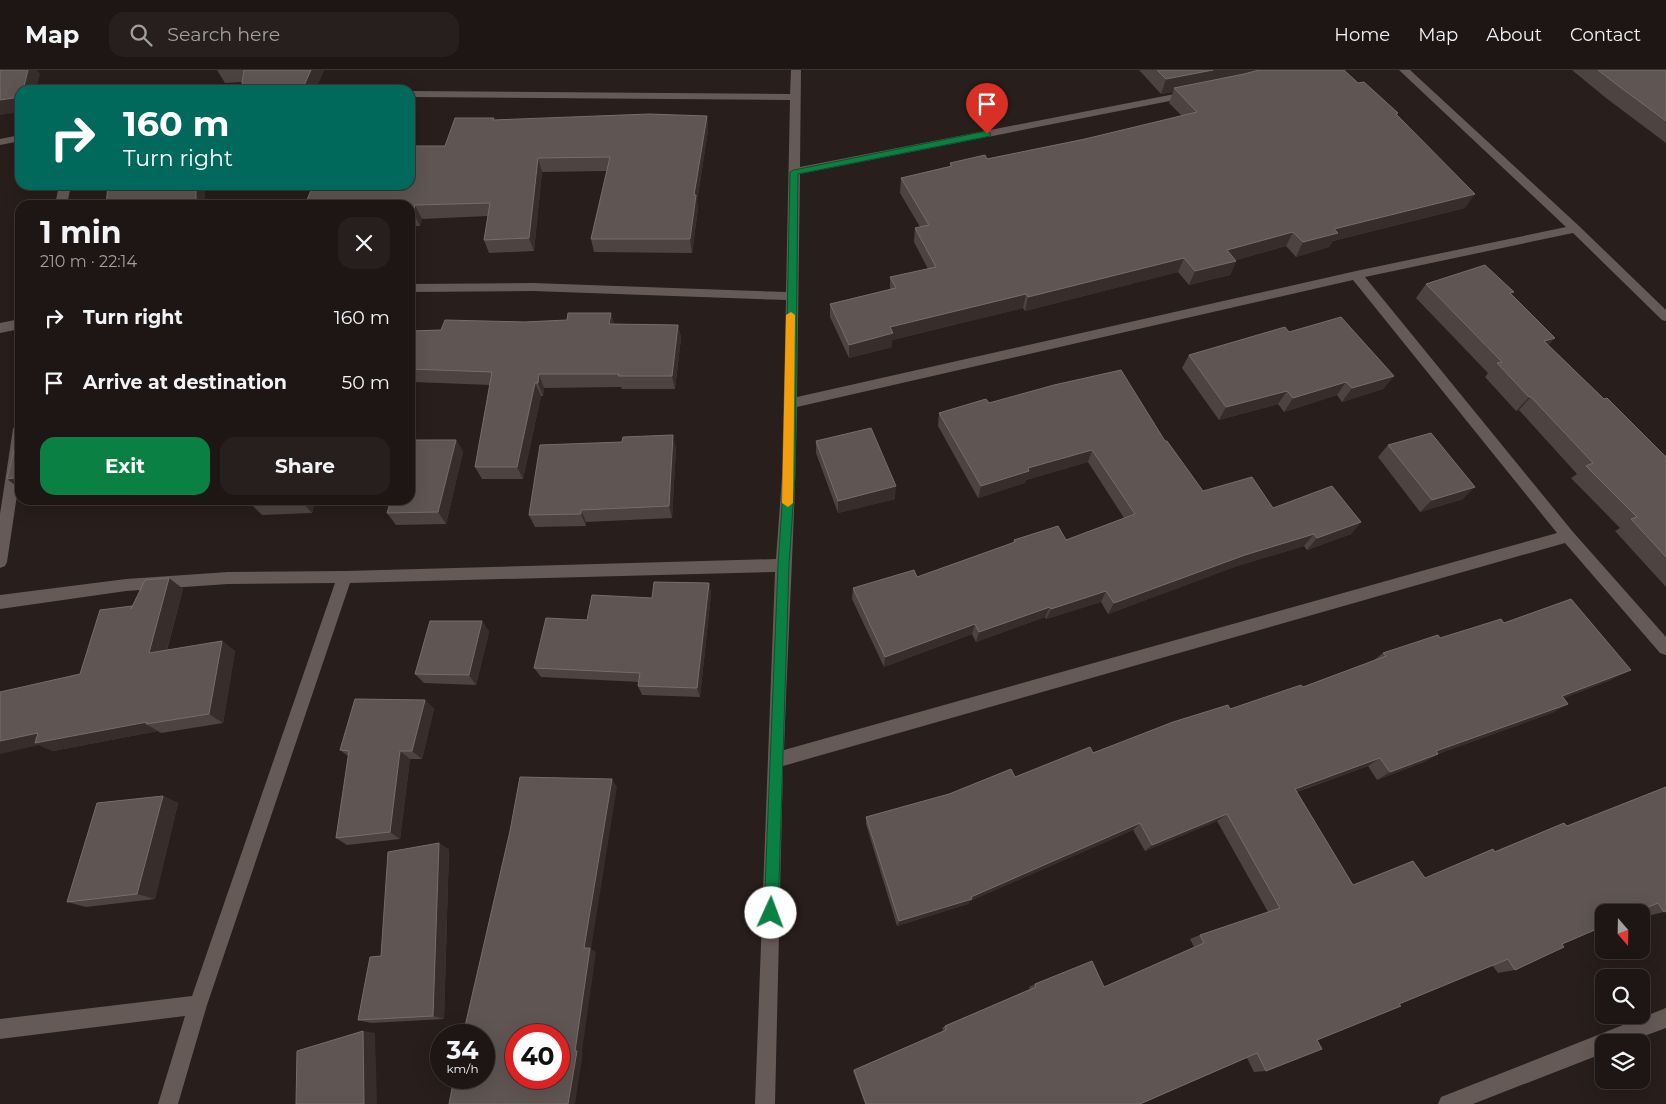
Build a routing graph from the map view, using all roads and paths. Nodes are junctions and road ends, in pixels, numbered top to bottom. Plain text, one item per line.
1 (796, 70) edge
2 (1404, 70) edge
3 (1200, 92) edge
4 (415, 94) edge
5 (796, 97) junction
6 (15, 139) edge
7 (0, 142) edge
8 (794, 172) junction
9 (1575, 229) junction
10 (1356, 275) junction
11 (415, 288) edge
12 (791, 296) junction
13 (1666, 317) edge
14 (15, 325) edge
15 (0, 328) edge
16 (789, 404) junction
17 (15, 462) edge
18 (1568, 536) junction
19 (0, 562) edge
20 (783, 565) junction
21 (345, 577) junction
22 (0, 602) edge
23 (1666, 648) edge
24 (775, 760) junction
25 (198, 1005) junction
26 (1666, 1018) edge
27 (0, 1029) edge
28 (1626, 1034) edge
29 (1595, 1047) edge
30 (168, 1104) edge
31 (765, 1104) edge
32 (1448, 1104) edge

1 - 5 street
2 - 9 street
3 - 8 street
4 - 5 street
5 - 8 street
6 - 7 street
8 - 12 street
9 - 10 street
9 - 13 street
10 - 16 street
10 - 18 street
11 - 12 street
12 - 16 street
14 - 15 street
16 - 20 street
17 - 19 street
18 - 23 street
18 - 24 street
20 - 21 street
20 - 24 street
21 - 22 street
21 - 25 street
24 - 31 street
25 - 27 street
25 - 30 street
26 - 28 street
29 - 32 street

